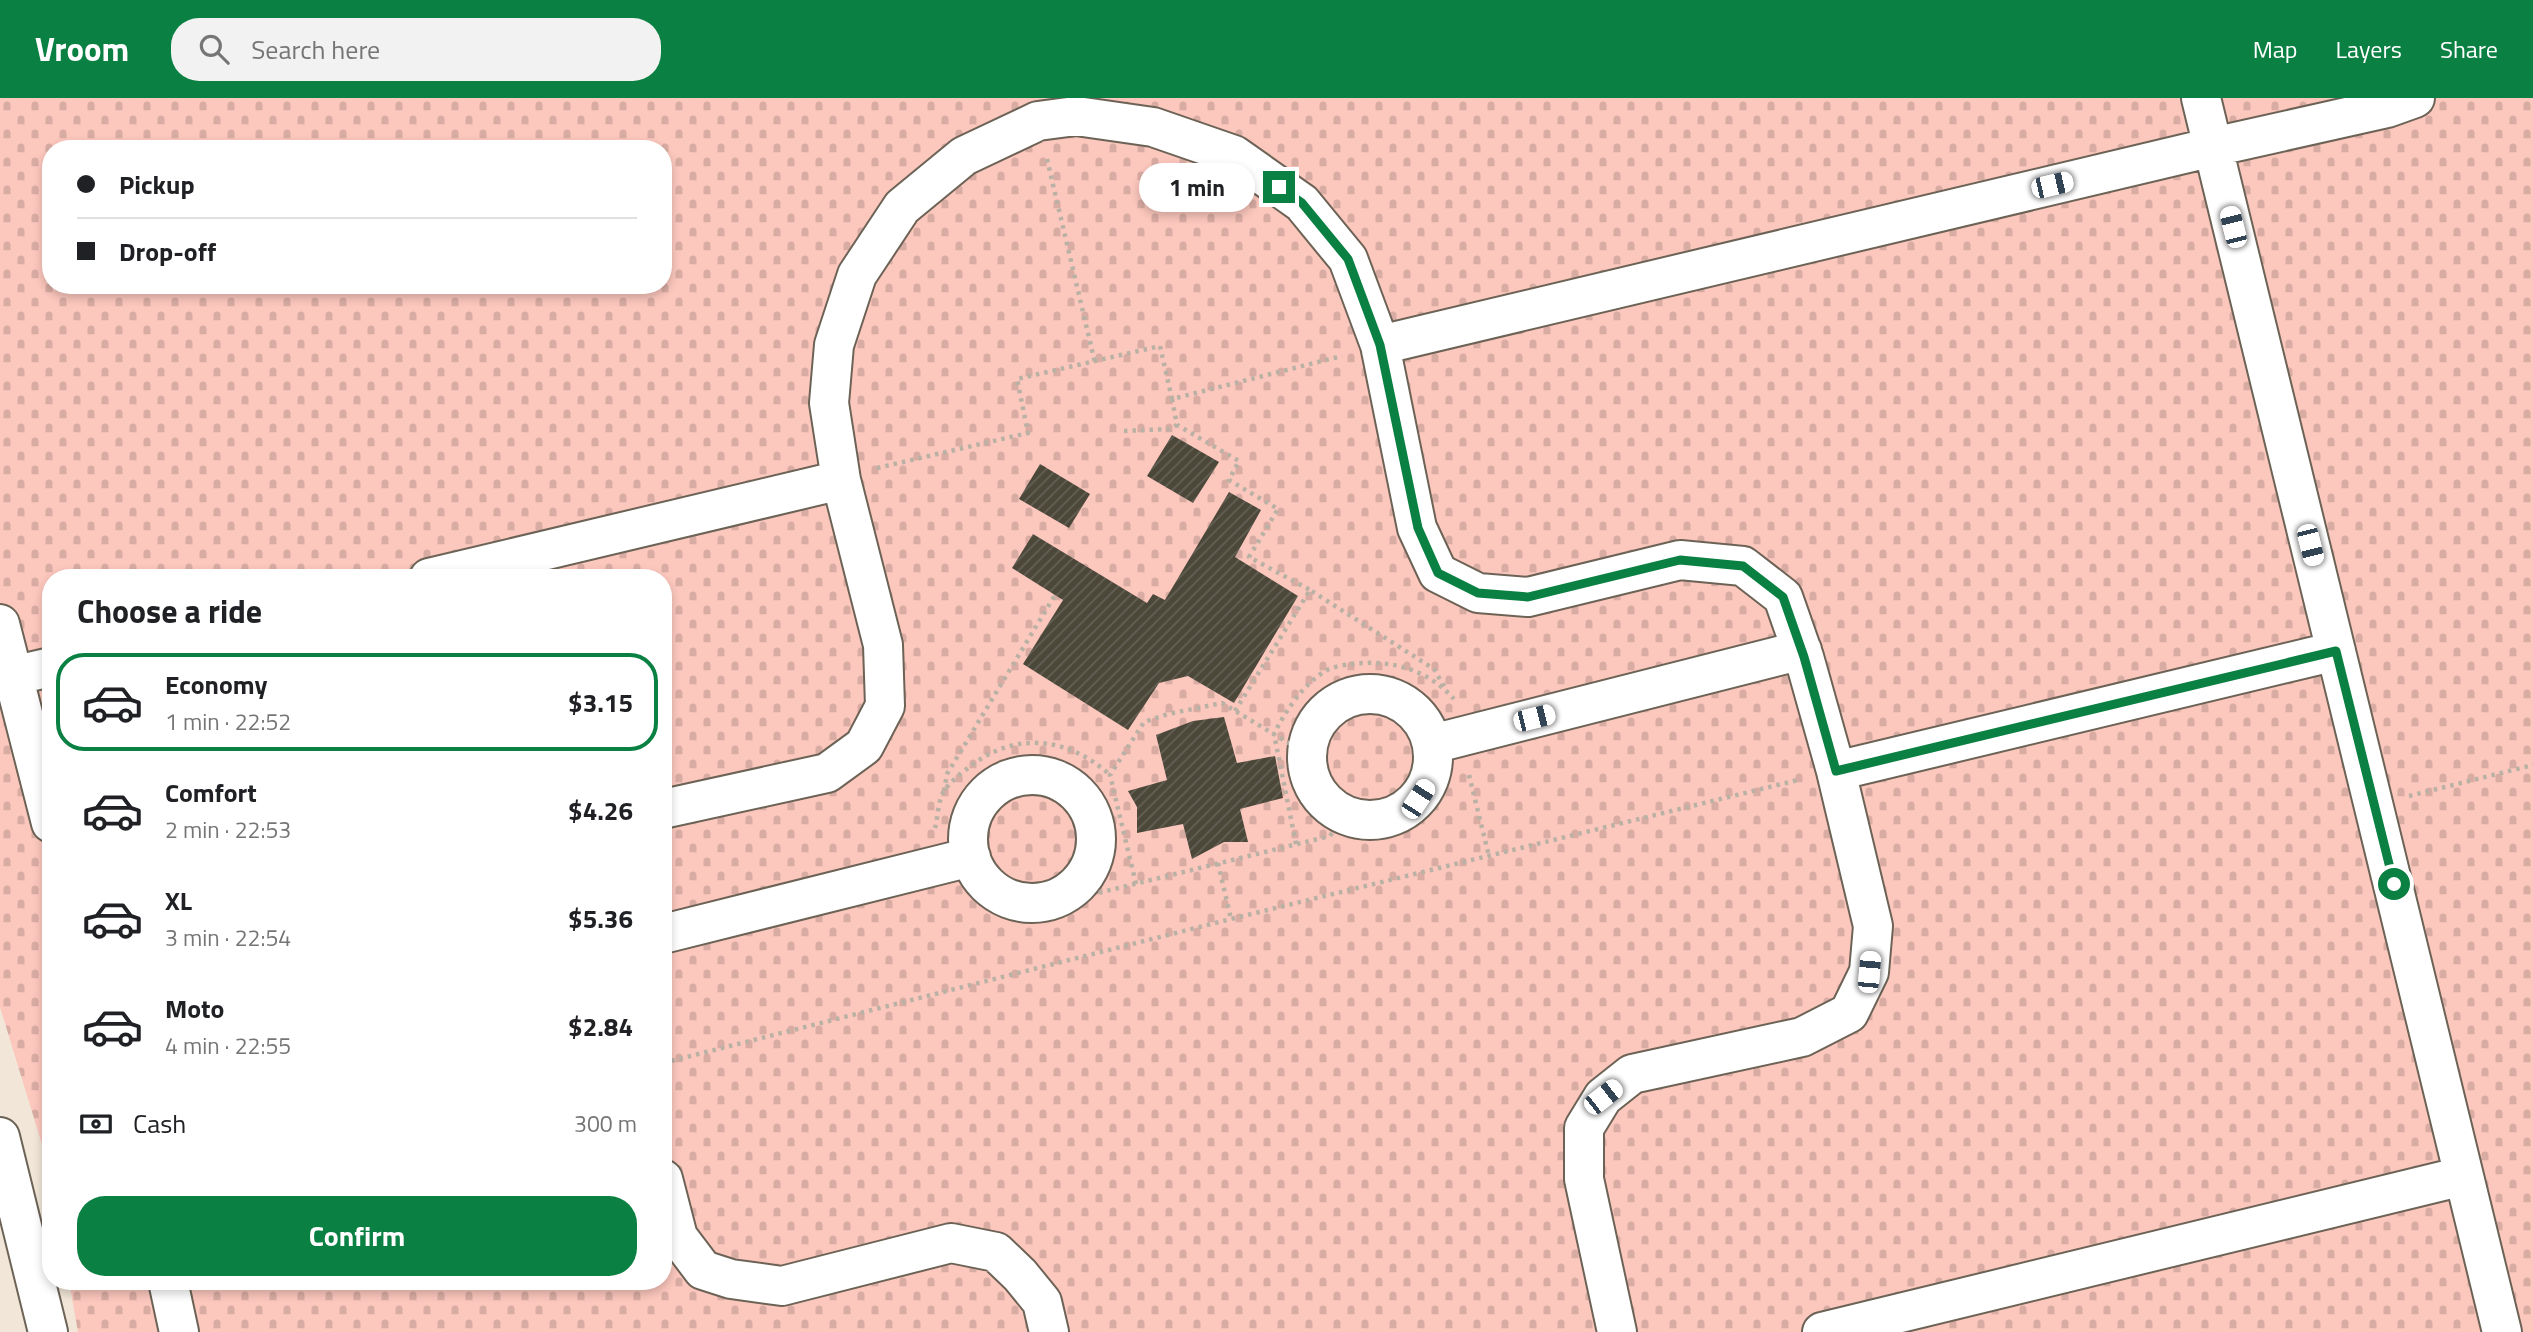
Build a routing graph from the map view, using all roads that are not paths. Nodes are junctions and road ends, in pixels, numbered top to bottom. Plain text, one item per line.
1 (2201, 98) edge
2 (2415, 98) edge
3 (1035, 110) edge
4 (2213, 147) junction
5 (1380, 345) junction
6 (841, 478) junction
7 (466, 569) edge
8 (0, 624) edge
9 (1802, 650) junction
10 (2336, 651) junction
11 (42, 669) edge
12 (12, 676) junction
13 (1457, 738) junction
14 (1836, 771) junction
15 (42, 789) edge
16 (672, 807) edge
17 (971, 857) junction
18 (672, 932) edge
19 (0, 1137) edge
20 (2463, 1176) junction
21 (672, 1214) edge
22 (170, 1290) edge
23 (48, 1332) edge
24 (179, 1332) edge
25 (1049, 1332) edge
26 (1617, 1332) edge
27 (1822, 1332) edge
28 (2502, 1332) edge

1 - 4 main road
2 - 4 main road
3 - 5 main road
3 - 6 main road
4 - 5 main road
4 - 10 main road
5 - 9 main road
6 - 7 main road
6 - 16 main road
8 - 12 main road
9 - 13 main road
9 - 14 main road
10 - 14 main road
10 - 20 main road
11 - 12 main road
12 - 15 main road
13 - 13 main road
14 - 26 main road
17 - 17 main road
17 - 18 main road
19 - 23 main road
20 - 27 main road
20 - 28 main road
21 - 25 main road
22 - 24 main road

